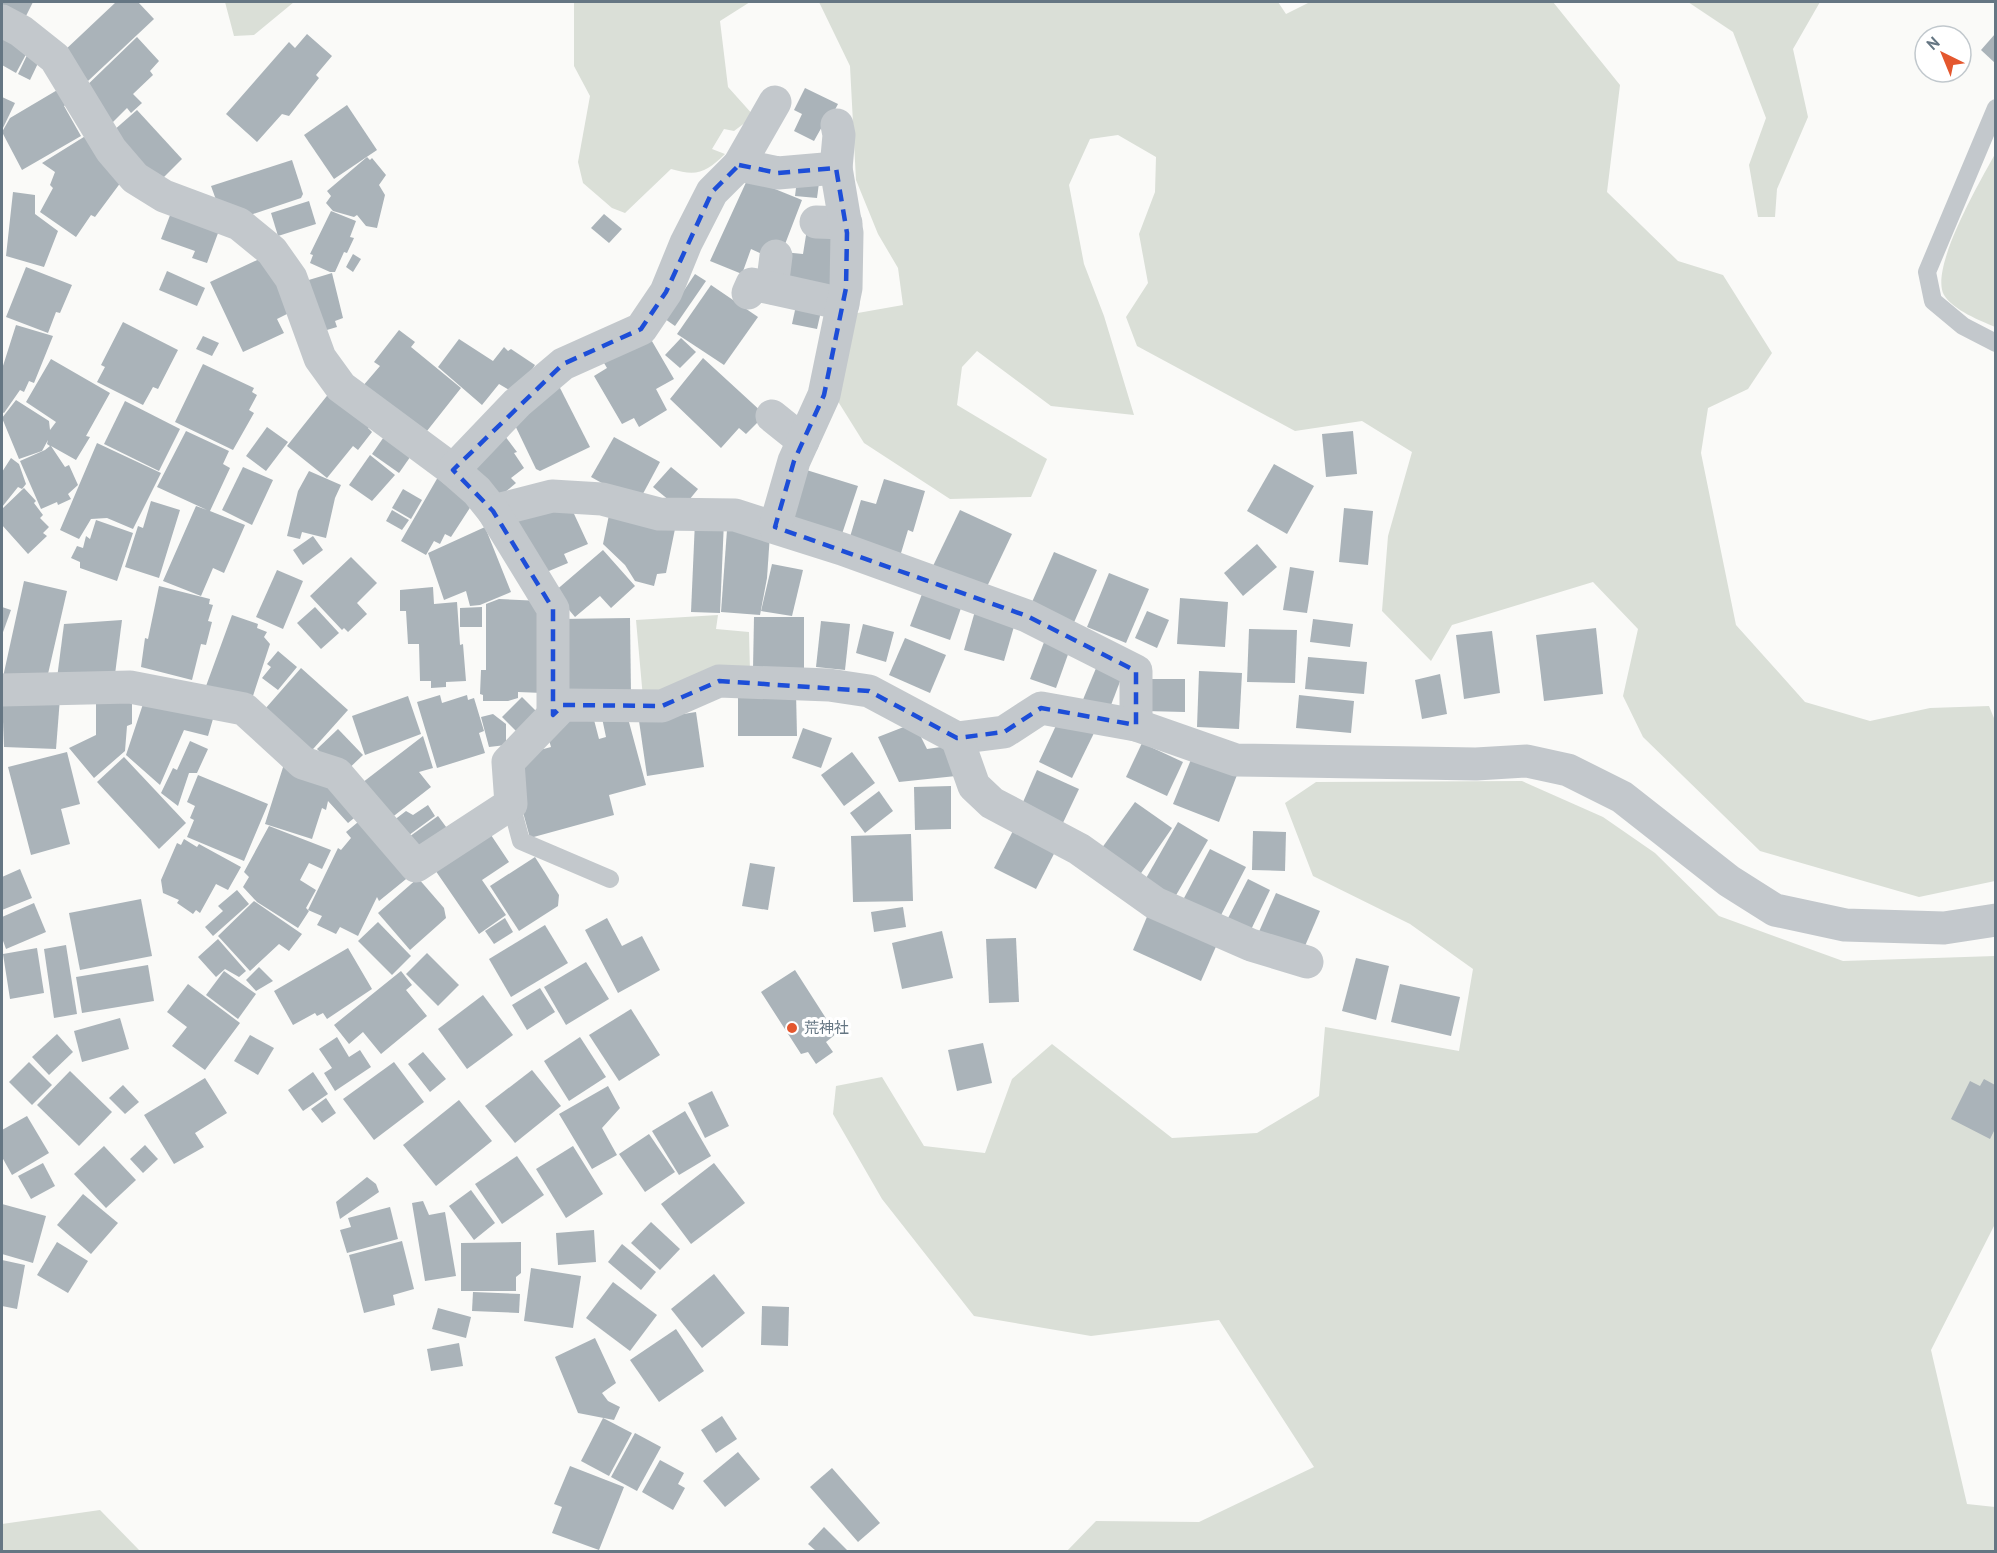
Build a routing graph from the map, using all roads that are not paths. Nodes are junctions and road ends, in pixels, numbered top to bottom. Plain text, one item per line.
1 (2, 21) edge
2 (775, 102) dead end
3 (1995, 108) edge
4 (837, 125) dead end
5 (739, 165) junction
6 (836, 168) junction
7 (776, 256) dead end
8 (843, 304) junction
9 (1995, 343) edge
10 (818, 355) dead end
11 (823, 397) junction
12 (772, 416) dead end
13 (803, 441) junction
14 (453, 470) junction
15 (493, 511) junction
16 (775, 527) junction
17 (2, 690) edge
18 (553, 715) junction
19 (1136, 725) junction
20 (957, 738) junction
21 (511, 804) junction
22 (610, 879) dead end
23 (1995, 920) edge
24 (1307, 962) dead end

1 - 14 street
2 - 5 street
3 - 9 lane
4 - 6 street
5 - 6 street
5 - 14 street
6 - 8 street
7 - 8 street
8 - 11 street
10 - 11 street
11 - 13 street
12 - 13 street
13 - 16 street
14 - 15 street
15 - 16 street
15 - 18 street
16 - 19 street
17 - 21 street
18 - 20 street
18 - 21 street
19 - 20 street
19 - 23 street
20 - 24 street
21 - 22 lane

